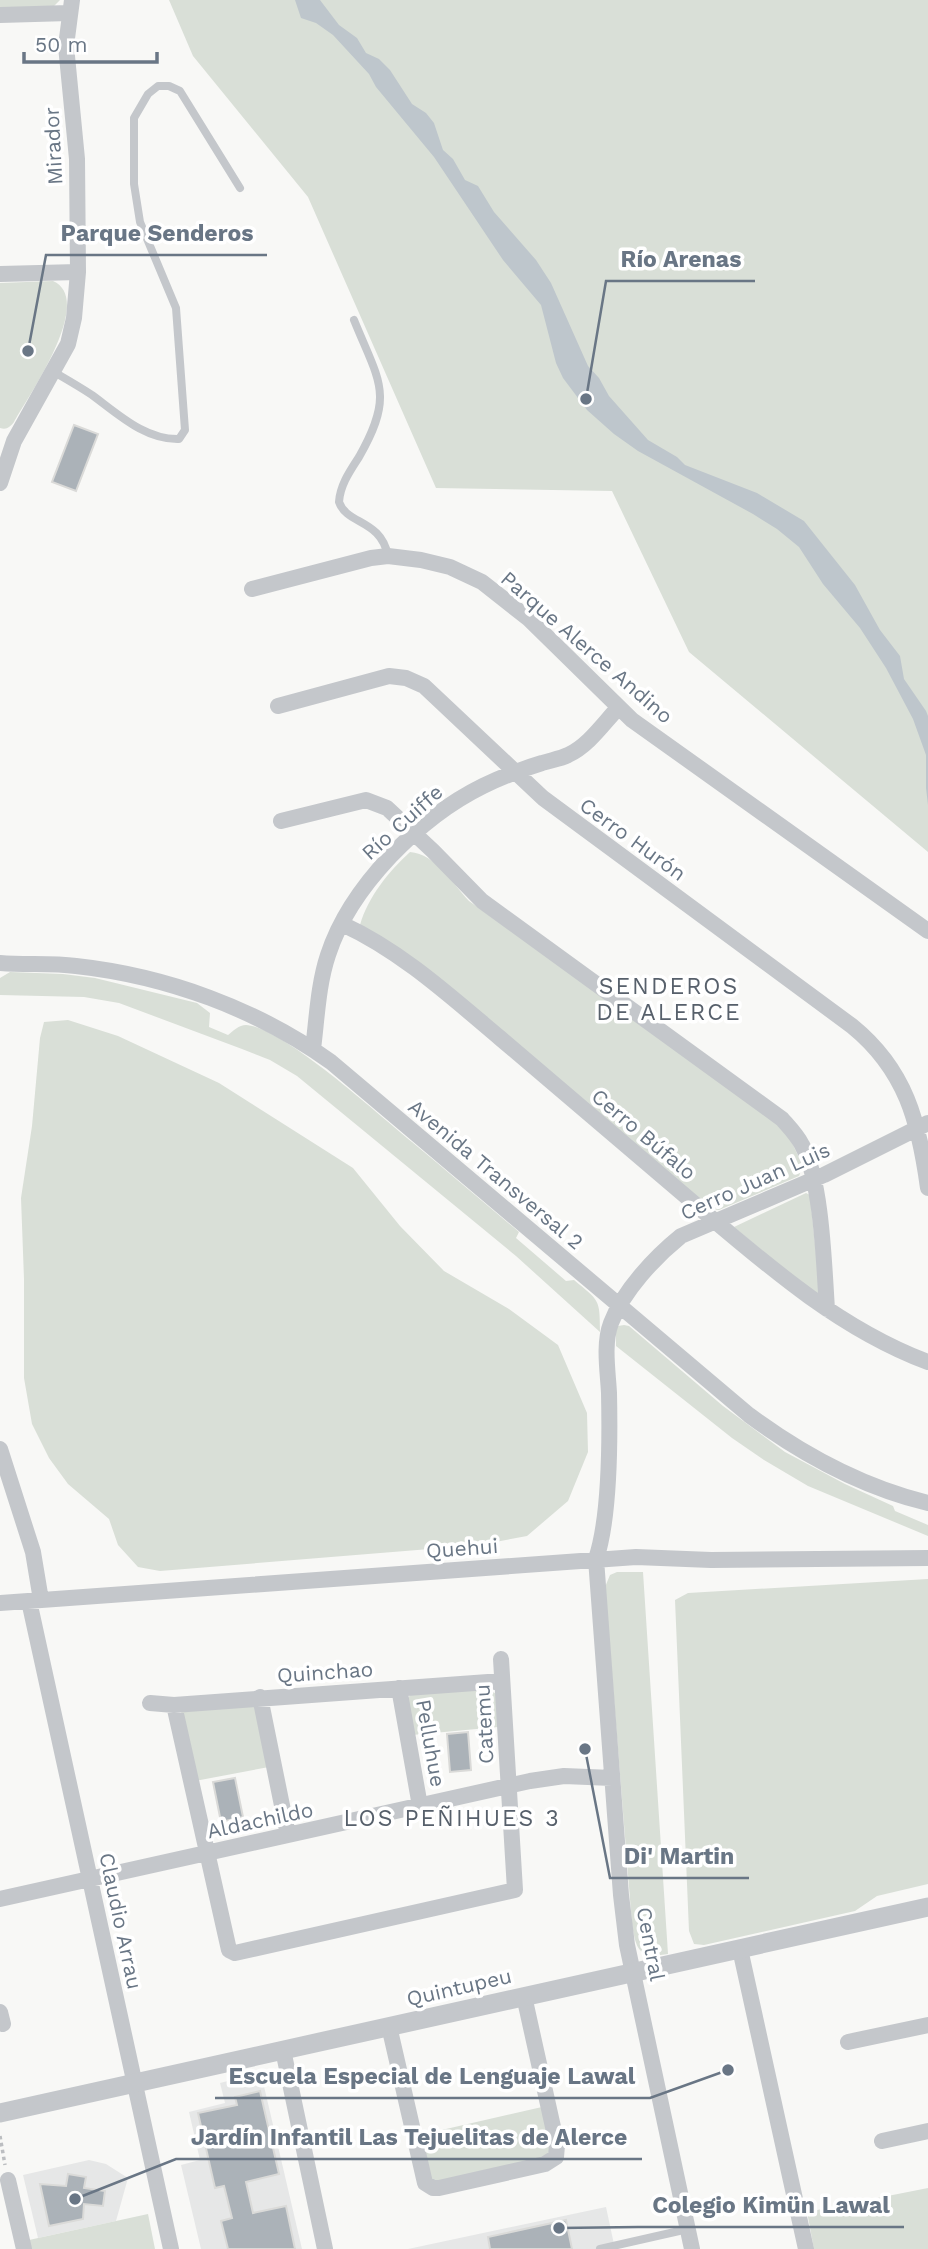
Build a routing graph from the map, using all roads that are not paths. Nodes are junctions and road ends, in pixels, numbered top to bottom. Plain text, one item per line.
1 (71, 6) edge
2 (0, 15) edge
3 (240, 188) dead end
4 (78, 272) junction
5 (0, 274) edge
6 (354, 320) dead end
7 (54, 372) junction
8 (7, 437) edge
9 (0, 483) edge
10 (388, 556) junction
11 (252, 589) dead end
12 (278, 706) dead end
13 (618, 708) junction
14 (515, 772) junction
15 (281, 821) dead end
16 (415, 833) junction
17 (342, 924) junction
18 (928, 932) edge
19 (0, 963) edge
20 (313, 1049) junction
21 (923, 1126) edge
22 (813, 1180) junction
23 (928, 1188) edge
24 (714, 1220) junction
25 (620, 1306) junction
26 (827, 1308) junction
27 (928, 1362) edge
28 (0, 1449) edge
29 (928, 1503) edge
30 (928, 1558) edge
31 (596, 1559) junction
32 (35, 1601) junction
33 (0, 1603) edge
34 (502, 1659) dead end
35 (502, 1681) junction
36 (399, 1688) junction
37 (260, 1697) junction
38 (150, 1703) dead end
39 (174, 1705) junction
40 (612, 1778) junction
41 (509, 1786) junction
42 (420, 1806) junction
43 (288, 1835) junction
44 (206, 1853) junction
45 (90, 1879) junction
46 (0, 1899) edge
47 (928, 1907) edge
48 (740, 1949) junction
49 (635, 1972) junction
50 (524, 1996) junction
51 (928, 2025) edge
52 (389, 2026) junction
53 (848, 2042) dead end
54 (283, 2050) junction
55 (135, 2083) junction
56 (0, 2113) edge
57 (928, 2131) edge
58 (882, 2141) dead end
59 (8, 2180) road end
60 (688, 2229) junction
61 (23, 2249) edge
62 (171, 2249) edge
63 (325, 2249) edge
64 (600, 2249) edge
65 (692, 2249) edge
66 (806, 2249) edge

1 - 2 street
1 - 4 street, Mirador
3 - 7 lane
4 - 5 street
4 - 7 street, Mirador
6 - 10 lane
7 - 8 street, Mirador
8 - 9 street, Mirador
10 - 11 street, Parque Alerce Andino
10 - 13 street, Parque Alerce Andino
12 - 14 street, Cerro Hurón
13 - 14 street, Río Cuiffe
13 - 18 street, Parque Alerce Andino
14 - 16 street, Río Cuiffe
14 - 21 street, Cerro Hurón
15 - 16 street
16 - 17 street, Río Cuiffe
16 - 22 street
17 - 20 street, Río Cuiffe
17 - 24 street, Cerro Búfalo
19 - 20 street, Avenida Transversal 2
20 - 25 street, Avenida Transversal 2
21 - 22 street, Cerro Juan Luis
21 - 23 street, Cerro Hurón
22 - 24 street, Cerro Juan Luis
22 - 26 street
24 - 25 street, Cerro Juan Luis
24 - 26 street, Cerro Búfalo
25 - 29 street, Avenida Transversal 2
25 - 31 street, Cerro Juan Luis
26 - 27 street, Cerro Búfalo
28 - 32 street, Claudio Arrau
30 - 31 street, Quehui
31 - 32 street, Quehui
31 - 40 street, Central
32 - 33 street, Quehui
32 - 45 street, Claudio Arrau
34 - 35 street, Catemu
35 - 36 street, Quinchao
35 - 41 street, Catemu
36 - 37 street, Quinchao
36 - 42 street, Pelluhue
37 - 39 street, Quinchao
37 - 43 street
38 - 39 street, Quinchao
39 - 44 street
40 - 41 street, Aldachildo
40 - 49 street, Central
41 - 42 street, Aldachildo
41 - 44 street, Catemu
42 - 43 street, Aldachildo
43 - 44 street, Aldachildo
44 - 45 street, Aldachildo
45 - 46 street, Aldachildo
45 - 55 street, Claudio Arrau
47 - 48 street, Quintupeu
48 - 49 street, Quintupeu
48 - 66 street
49 - 50 street, Quintupeu
49 - 60 street, Central
50 - 52 street, Quintupeu
50 - 52 street
51 - 53 street
52 - 54 street, Quintupeu
54 - 55 street, Quintupeu
54 - 63 street
55 - 56 street, Quintupeu
55 - 62 street, Claudio Arrau
57 - 58 street
59 - 61 street
60 - 64 lane
60 - 65 street, Central

